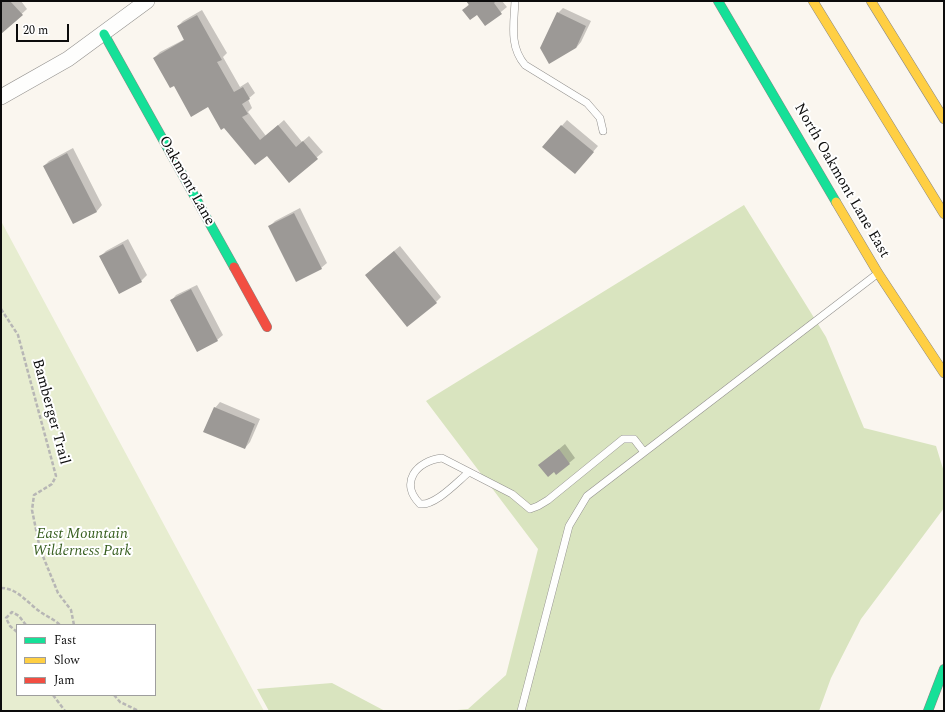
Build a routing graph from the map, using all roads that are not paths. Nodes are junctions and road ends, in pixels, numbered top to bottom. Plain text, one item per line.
1 (147, 1) edge
2 (515, 1) edge
3 (718, 1) edge
4 (813, 1) edge
5 (871, 1) edge
6 (104, 34) junction
7 (1, 97) edge
8 (944, 119) edge
9 (603, 132) dead end
10 (944, 214) edge
11 (878, 273) junction
12 (267, 327) dead end
13 (944, 373) edge
14 (644, 452) junction
15 (468, 473) junction
16 (944, 669) edge
17 (940, 690) edge
18 (521, 711) edge
19 (928, 711) edge

1 - 6 street
2 - 9 lane
3 - 11 main road, North Oakmont Lane East
4 - 10 main road
5 - 8 main road
6 - 7 street
6 - 12 main road, Oakmont Lane
11 - 13 main road, North Oakmont Lane East
11 - 14 lane
14 - 15 lane
14 - 18 lane
15 - 15 lane
16 - 17 main road
17 - 19 main road

